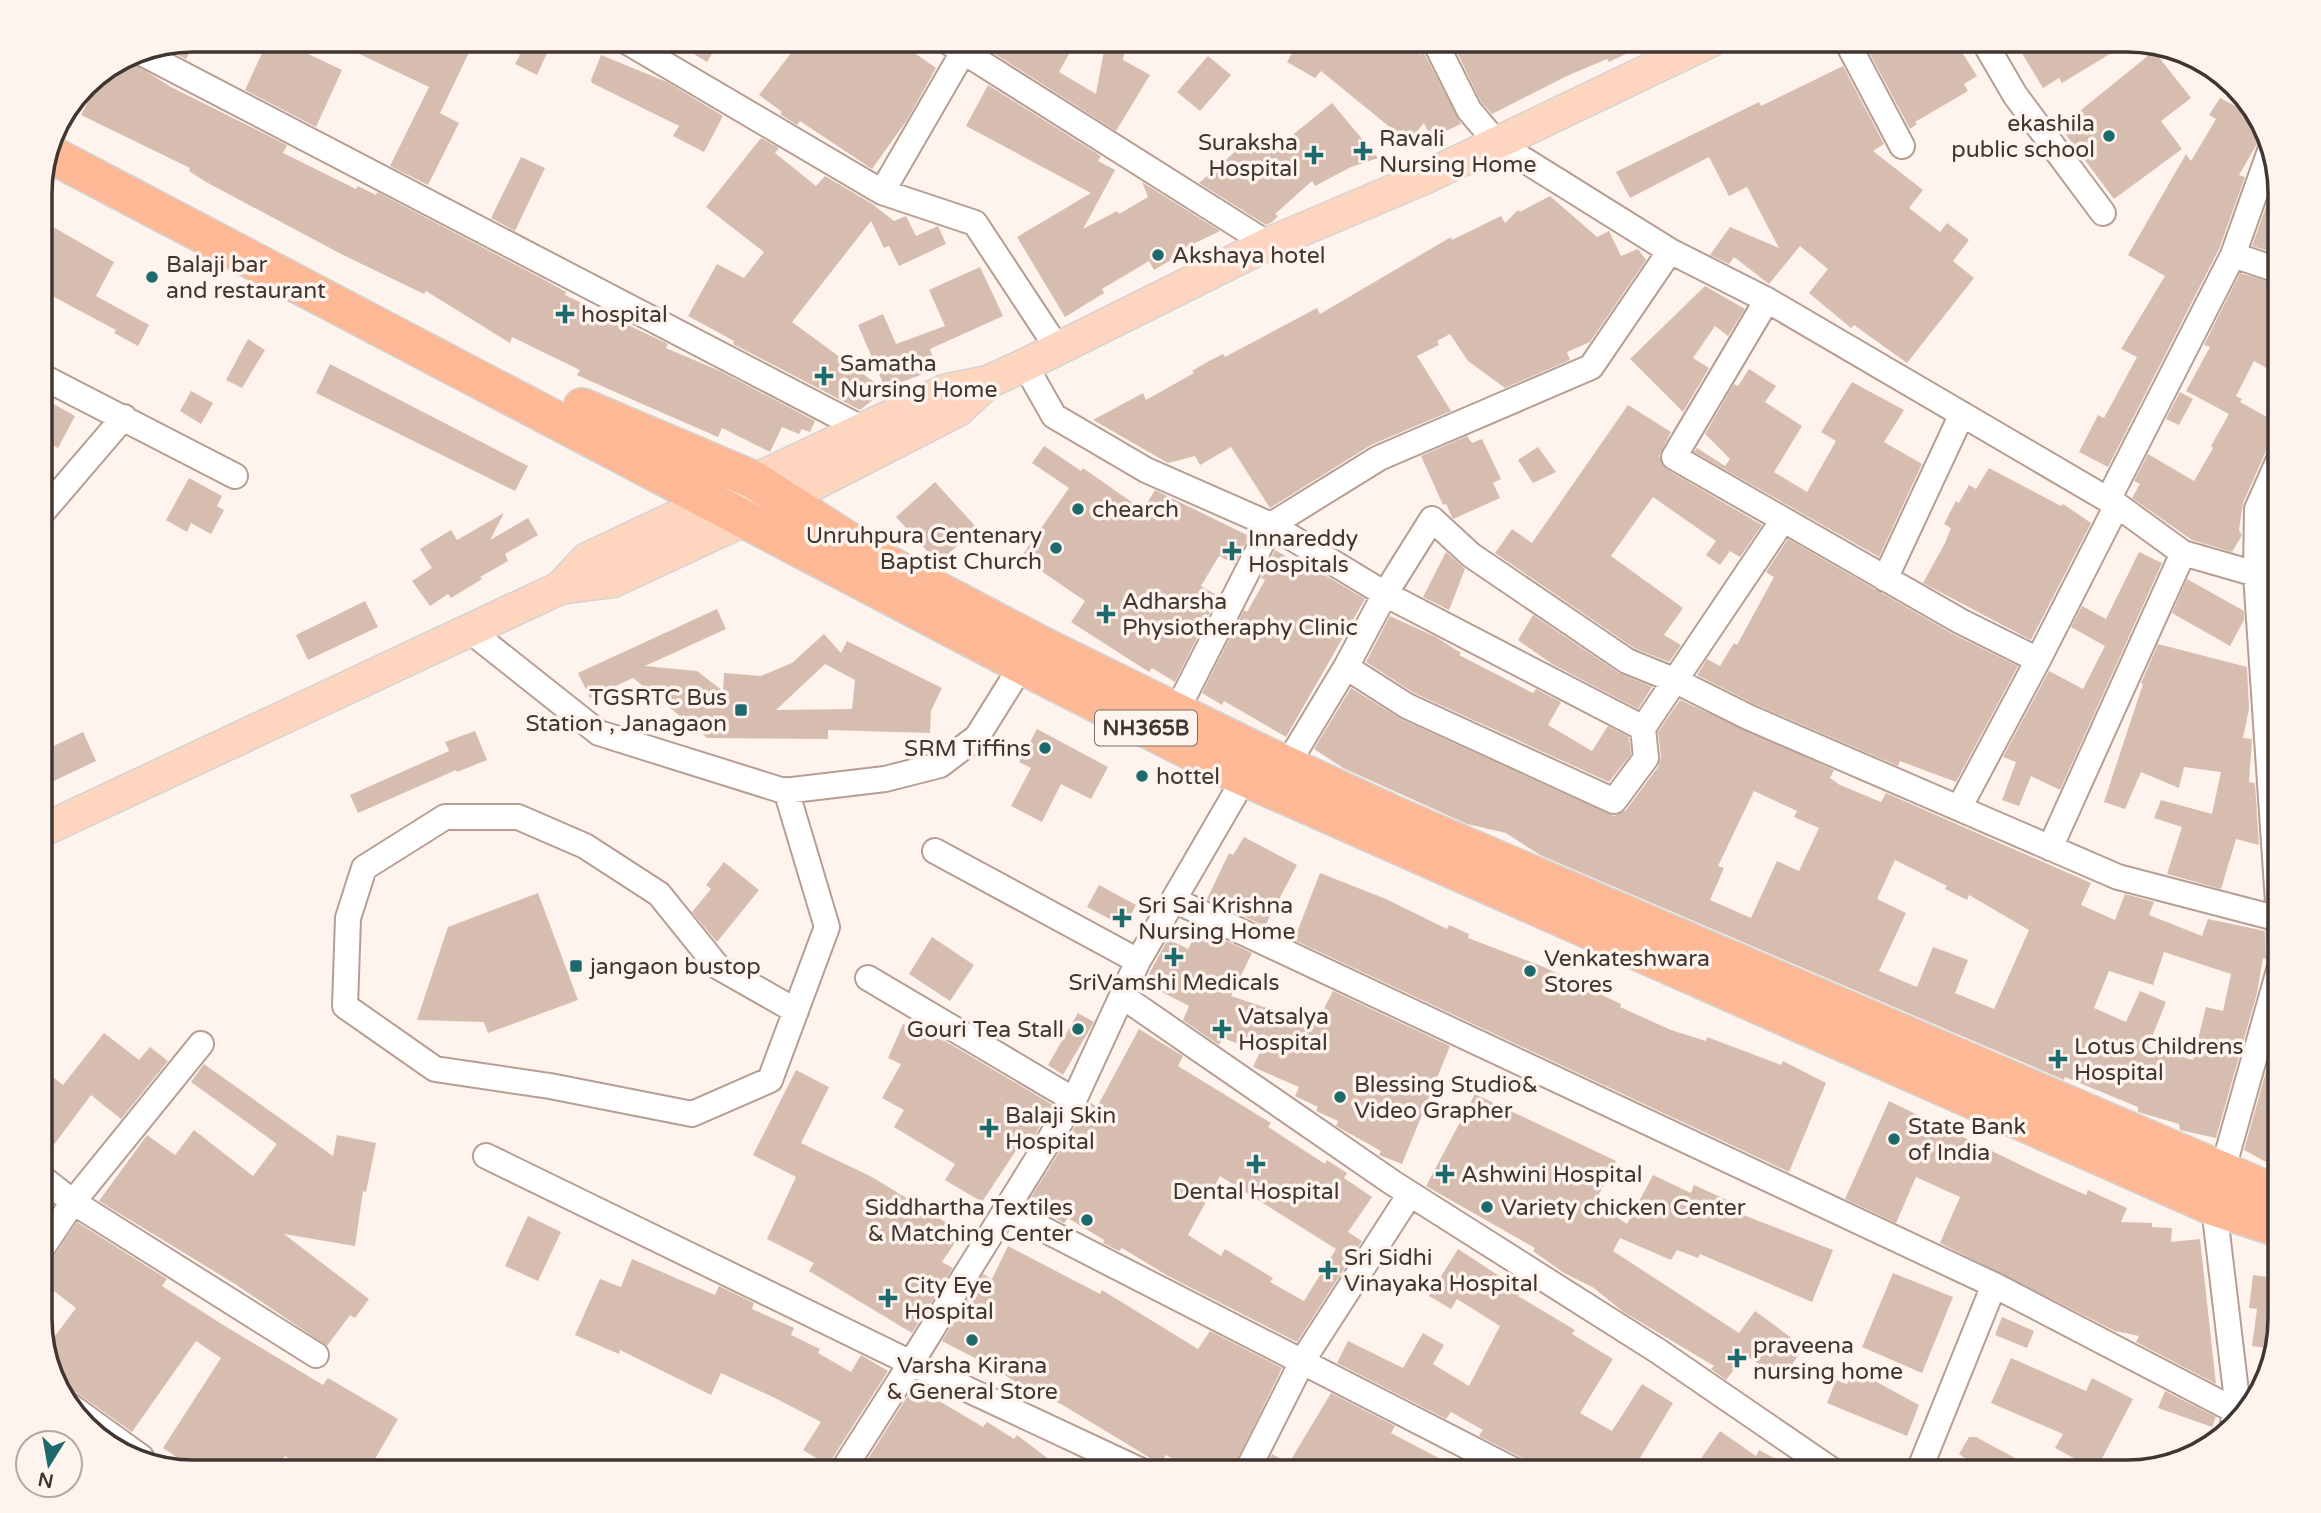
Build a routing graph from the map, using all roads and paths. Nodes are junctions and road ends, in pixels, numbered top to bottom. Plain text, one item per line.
1 (644, 52) edge
2 (956, 52) edge
3 (972, 52) edge
4 (1440, 52) edge
5 (1687, 52) edge
6 (1852, 52) edge
7 (1990, 52) edge
8 (152, 59) edge
9 (63, 140) edge
10 (1497, 143) junction
11 (1902, 146) dead end
12 (57, 158) edge
13 (2265, 165) edge
14 (882, 192) junction
15 (2104, 212) dead end
16 (1268, 244) junction
17 (1670, 251) junction
18 (2233, 255) junction
19 (2268, 267) edge
20 (1767, 300) junction
21 (1058, 349) junction
22 (1025, 365) junction
23 (53, 382) edge
24 (988, 382) junction
25 (1962, 414) junction
26 (124, 417) junction
27 (863, 429) junction
28 (235, 477) dead end
29 (754, 480) junction
30 (2268, 484) edge
31 (785, 499) junction
32 (53, 500) edge
33 (710, 500) junction
34 (2113, 502) junction
35 (746, 519) junction
36 (1783, 520) junction
37 (1271, 525) junction
38 (2183, 553) junction
39 (2256, 574) junction
40 (1885, 579) junction
41 (560, 588) junction
42 (1385, 594) junction
43 (469, 630) junction
44 (2038, 660) junction
45 (1022, 665) junction
46 (1346, 667) junction
47 (1676, 681) junction
48 (1176, 712) junction
49 (1643, 728) junction
50 (2268, 746) edge
51 (1286, 765) junction
52 (1245, 777) junction
53 (786, 790) junction
54 (1959, 808) junction
55 (53, 825) edge
56 (2050, 848) junction
57 (935, 851) dead end
58 (1174, 900) junction
59 (2268, 916) edge
60 (1138, 961) junction
61 (868, 978) dead end
62 (1122, 996) junction
63 (2268, 1008) edge
64 (796, 1011) junction
65 (201, 1044) dead end
66 (1074, 1100) junction
67 (486, 1156) dead end
68 (2222, 1169) junction
69 (53, 1186) edge
70 (2268, 1190) edge
71 (1410, 1194) junction
72 (73, 1202) junction
73 (2214, 1207) junction
74 (1006, 1210) junction
75 (2268, 1225) edge
76 (53, 1232) edge
77 (1994, 1285) junction
78 (316, 1355) dead end
79 (1303, 1360) junction
80 (912, 1363) junction
81 (2234, 1413) edge
82 (2230, 1417) edge
83 (849, 1460) edge
84 (1118, 1460) edge
85 (1253, 1460) edge
86 (1495, 1460) edge
87 (1817, 1460) edge
88 (1923, 1460) edge

1 - 14 street
2 - 14 street
3 - 16 street
4 - 10 street
5 - 10 main road
6 - 11 street
7 - 15 street
8 - 27 street
9 - 29 highway, NH365B
10 - 16 main road
10 - 17 street
12 - 33 highway, NH365B
13 - 18 street
14 - 21 street
16 - 21 main road
17 - 20 street
17 - 37 street
18 - 19 street
18 - 34 street
20 - 25 street
20 - 36 street
21 - 22 main road
22 - 24 main road
22 - 37 street
23 - 26 street
24 - 27 main road
24 - 31 main road
25 - 34 street
25 - 40 street
26 - 28 street
26 - 32 street
27 - 29 main road
29 - 31 highway, NH365B
29 - 33 main road
30 - 39 street
31 - 35 main road
31 - 48 highway, NH365B
33 - 35 highway, NH365B
33 - 41 main road
34 - 38 street
34 - 44 street
35 - 41 main road
35 - 45 highway, NH365B
36 - 40 street
36 - 47 street
37 - 42 street
37 - 48 street
38 - 39 street
38 - 56 street
39 - 50 street
40 - 44 street
41 - 43 main road
42 - 46 street
42 - 47 street
42 - 49 street
43 - 53 street
43 - 55 main road
44 - 54 street
45 - 52 highway, NH365B
45 - 53 street
46 - 49 street
46 - 51 street
47 - 49 street
47 - 54 street
48 - 51 highway, NH365B
51 - 68 highway, NH365B
52 - 58 street
52 - 73 highway, NH365B
53 - 64 street
54 - 56 street
56 - 59 street
57 - 60 street
58 - 60 street
58 - 77 street
60 - 62 street
61 - 66 street
62 - 66 street
62 - 71 street
63 - 68 street
64 - 64 street
65 - 72 street
66 - 74 street
67 - 80 street
68 - 70 highway, NH365B
69 - 72 street
71 - 79 street
71 - 87 street
72 - 76 street
72 - 78 street
73 - 75 highway, NH365B
73 - 81 street
74 - 79 street
74 - 80 street
77 - 82 street
77 - 88 street
79 - 85 street
79 - 86 street
80 - 83 street
80 - 84 street

